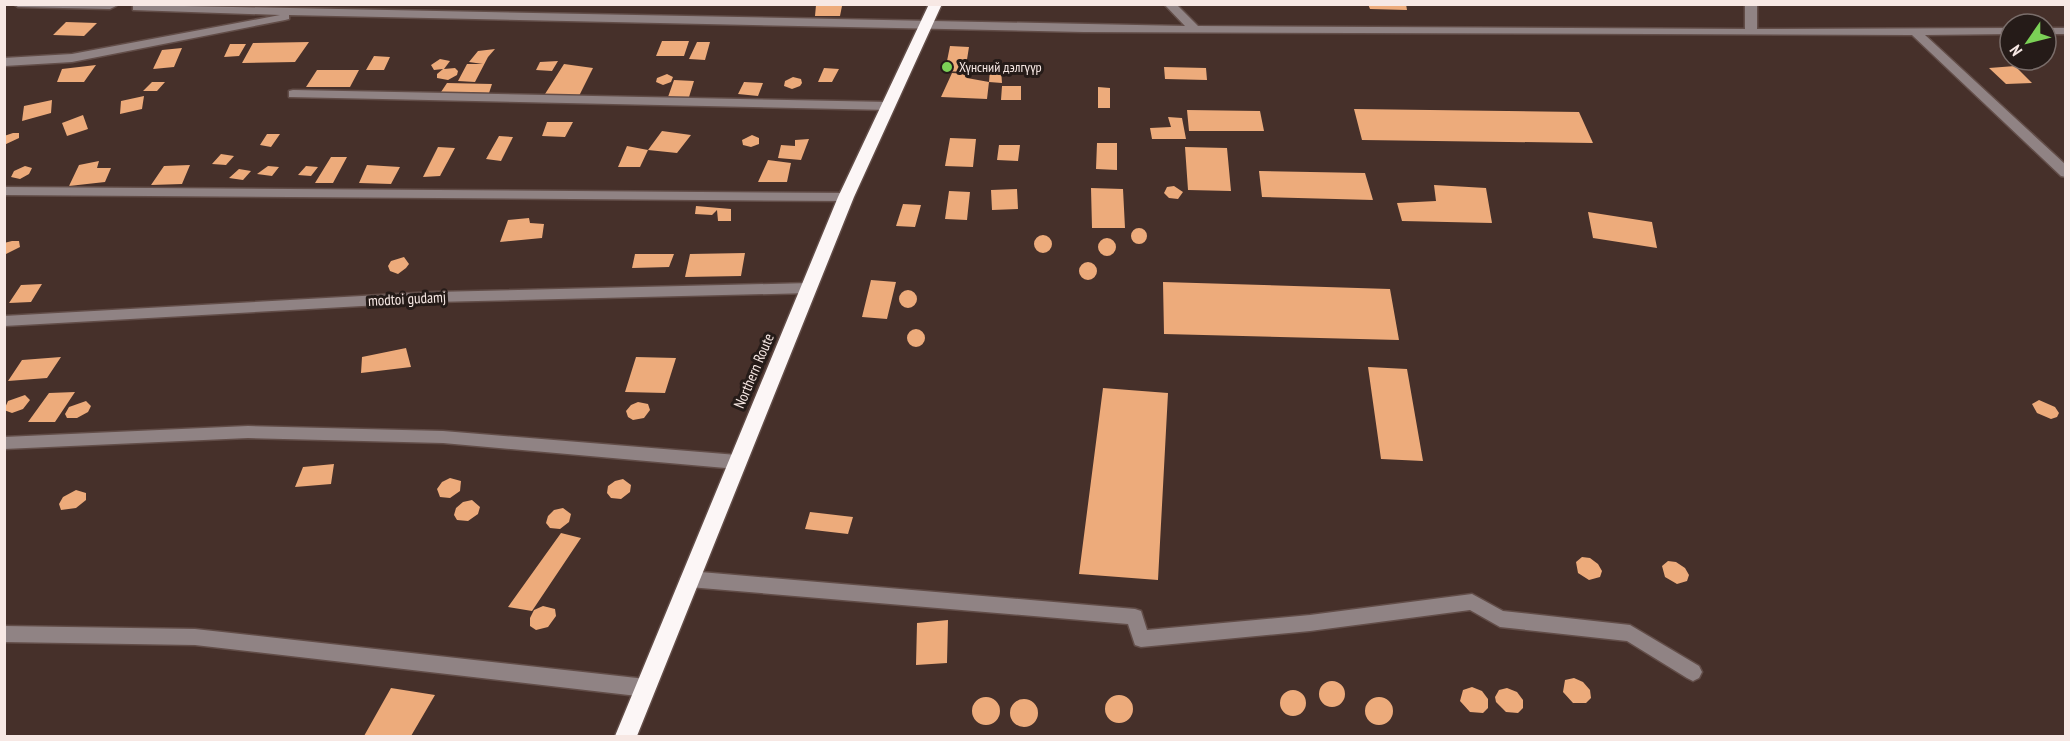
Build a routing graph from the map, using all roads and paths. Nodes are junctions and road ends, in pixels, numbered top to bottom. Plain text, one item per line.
1 (18, 4) edge
2 (153, 4) edge
3 (936, 4) edge
4 (1169, 4) edge
5 (1187, 4) edge
6 (1750, 4) edge
7 (41, 5) edge
8 (109, 5) edge
9 (209, 7) edge
10 (137, 8) junction
11 (314, 12) junction
12 (926, 25) junction
13 (1195, 30) junction
14 (1913, 30) junction
15 (1998, 31) edge
16 (1751, 32) junction
17 (4, 62) edge
18 (293, 94) dead end
19 (889, 106) junction
20 (2066, 173) edge
21 (4, 191) edge
22 (846, 197) junction
23 (810, 288) junction
24 (4, 321) edge
25 (4, 443) edge
26 (737, 462) junction
27 (689, 579) junction
28 (4, 634) edge
29 (1694, 672) dead end
30 (646, 688) junction
31 (626, 736) edge

1 - 7 street
2 - 10 street
3 - 12 highway, Northern Route
4 - 13 street
5 - 13 street
6 - 16 street
7 - 8 street
8 - 10 street
9 - 10 street
9 - 11 street
11 - 12 street
11 - 17 street
12 - 13 street
12 - 19 highway, Northern Route
13 - 16 street
14 - 15 street
14 - 16 street
14 - 20 street
18 - 19 street
19 - 22 highway, Northern Route
21 - 22 street
22 - 23 highway, Northern Route
23 - 24 street, modtoi gudamj
23 - 26 highway, Northern Route
25 - 26 street
26 - 27 highway, Northern Route
27 - 29 street
27 - 30 highway, Northern Route
28 - 30 street
30 - 31 highway, Northern Route

